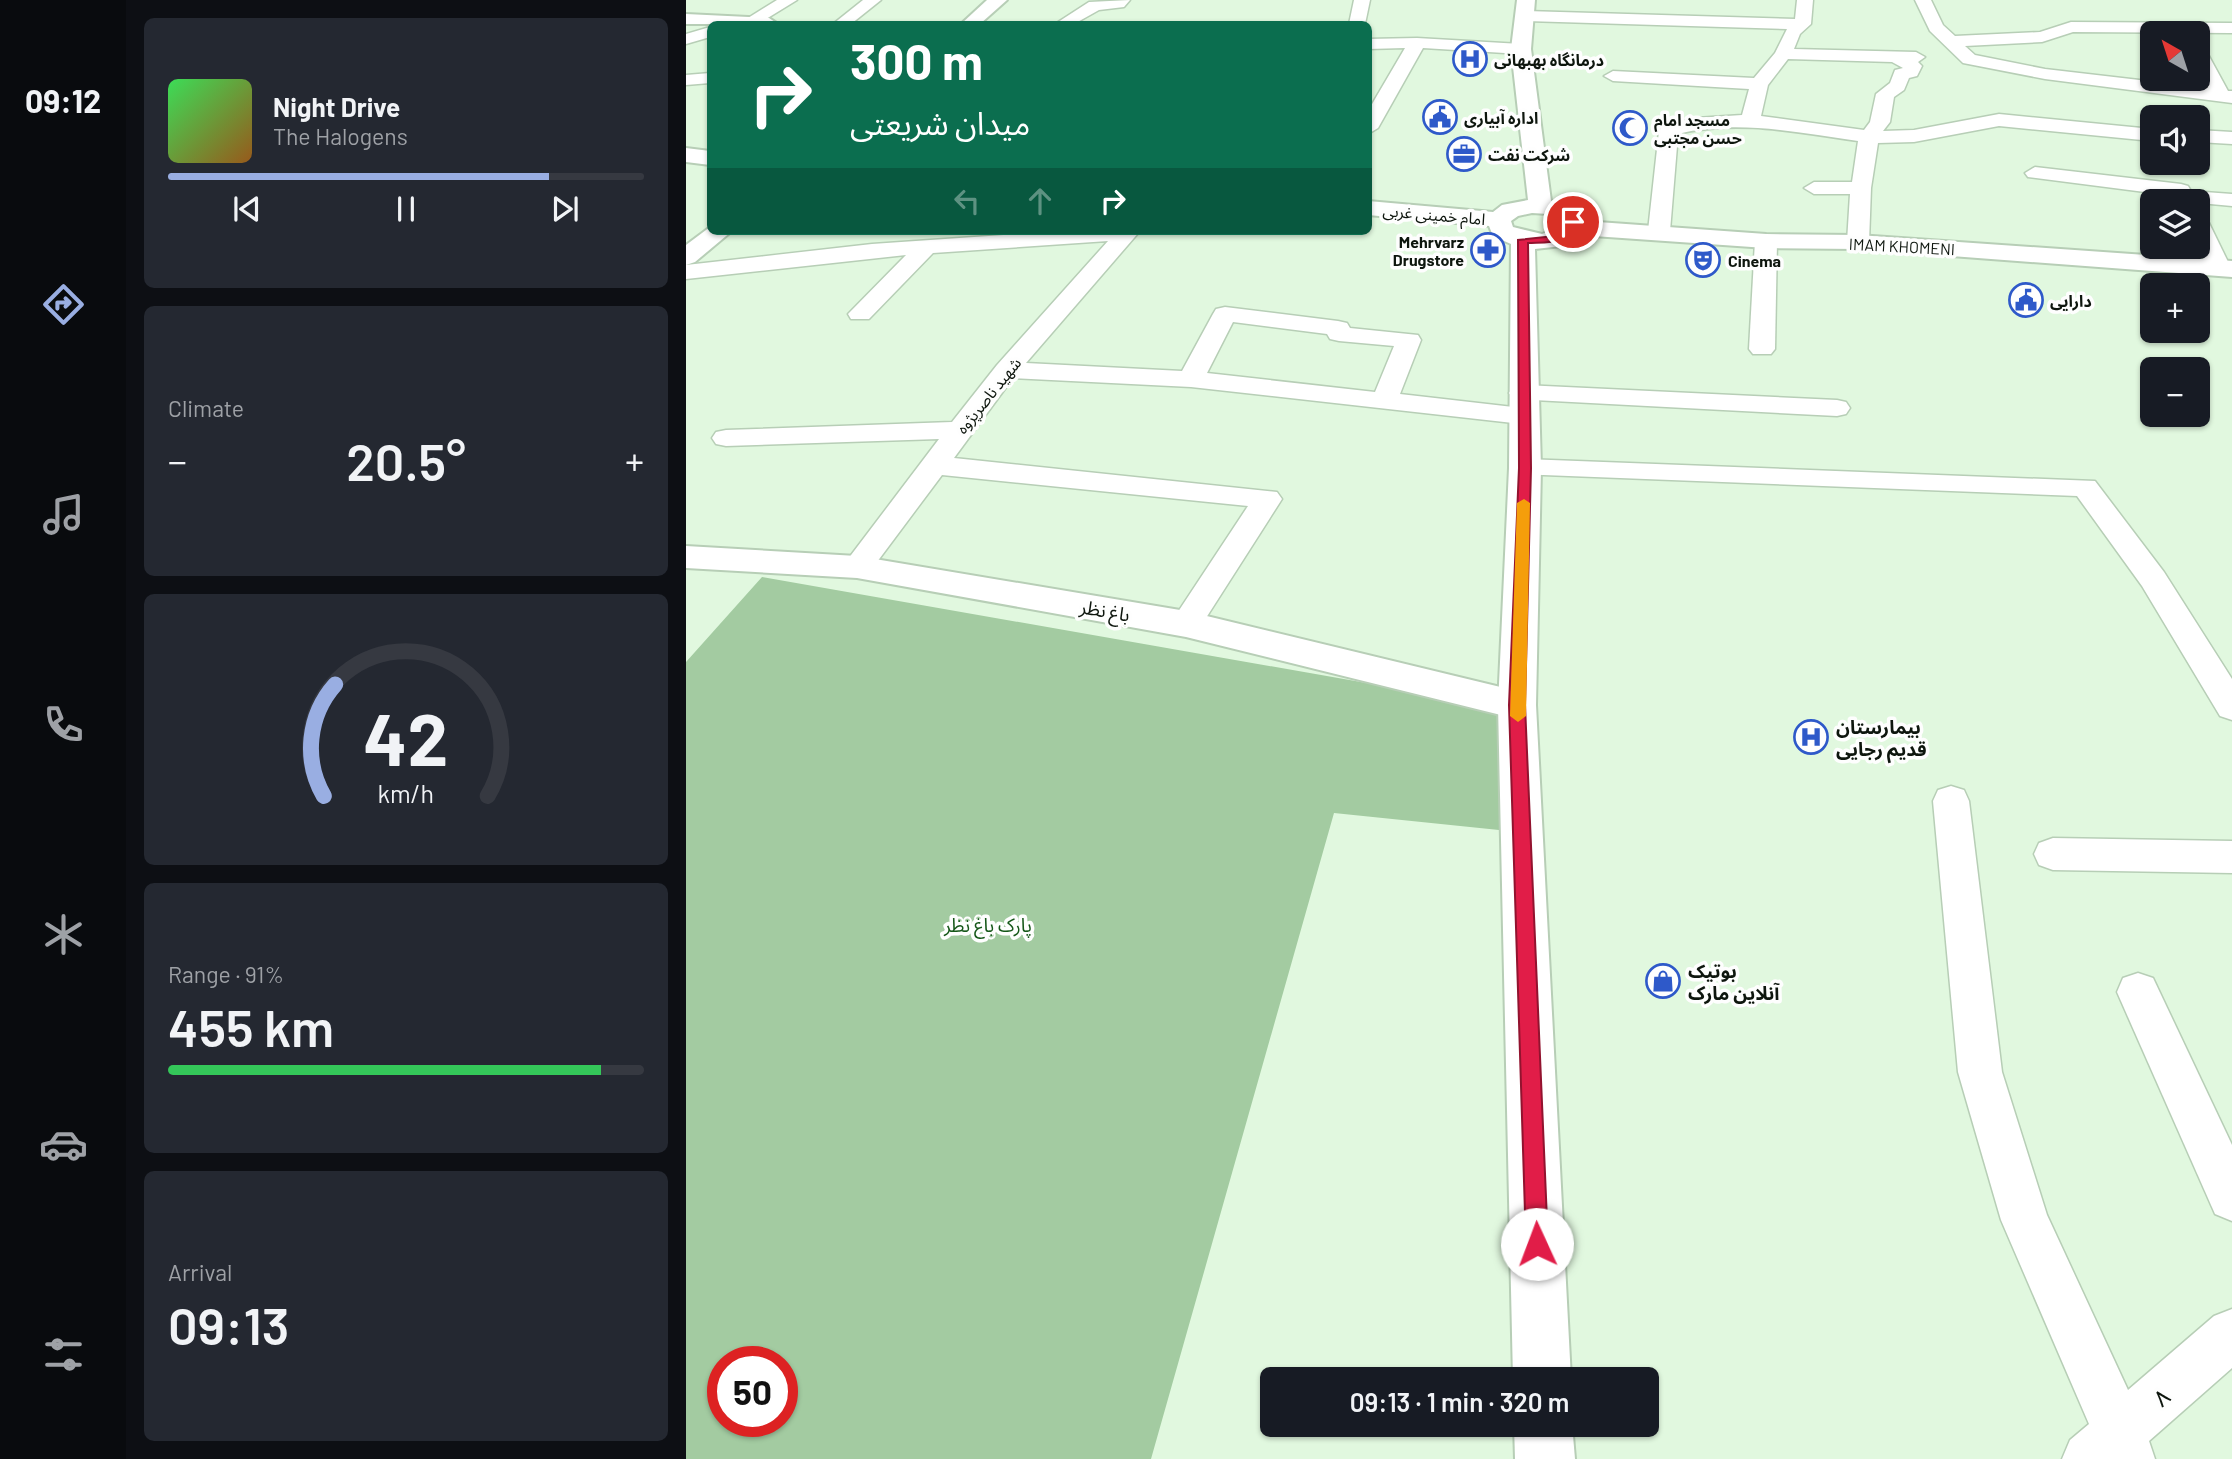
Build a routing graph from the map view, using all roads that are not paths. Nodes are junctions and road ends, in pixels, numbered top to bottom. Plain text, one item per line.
1 (789, 0) edge
2 (873, 0) edge
3 (998, 0) edge
4 (1122, 0) edge
5 (1362, 0) edge
6 (1805, 0) edge
7 (1923, 0) edge
8 (1526, 8) edge
9 (2132, 8) dead end
10 (686, 19) edge
11 (717, 21) edge
12 (752, 21) edge
13 (845, 21) edge
14 (974, 21) edge
15 (1068, 21) edge
16 (1358, 21) edge
17 (2140, 23) edge
18 (1802, 24) junction
19 (2140, 25) edge
20 (2232, 28) edge
21 (2210, 29) edge
22 (707, 33) edge
23 (686, 39) edge
24 (1417, 43) junction
25 (1372, 44) edge
26 (1521, 49) junction
27 (1942, 52) junction
28 (1783, 54) junction
29 (1895, 56) junction
30 (2210, 70) edge
31 (2045, 75) junction
32 (1614, 76) dead end
33 (707, 78) edge
34 (686, 80) edge
35 (1759, 84) junction
36 (2227, 96) edge
37 (2064, 112) junction
38 (1750, 120) junction
39 (1372, 121) edge
40 (2140, 132) edge
41 (1869, 137) junction
42 (2210, 137) edge
43 (2232, 138) edge
44 (707, 152) edge
45 (686, 155) edge
46 (707, 158) edge
47 (2035, 173) dead end
48 (1814, 188) dead end
49 (1860, 188) junction
50 (2140, 189) edge
51 (2210, 198) edge
52 (2232, 200) edge
53 (1372, 208) edge
54 (1521, 222) junction
55 (1573, 227) junction
56 (1659, 231) junction
57 (715, 235) edge
58 (1090, 235) edge
59 (1125, 235) edge
60 (1766, 241) junction
61 (1858, 243) junction
62 (2210, 243) edge
63 (926, 248) junction
64 (686, 257) edge
65 (2226, 269) edge
66 (686, 272) edge
67 (860, 314) dead end
68 (1762, 349) dead end
69 (1006, 370) junction
70 (1191, 379) junction
71 (1385, 399) junction
72 (1522, 404) junction
73 (1837, 408) dead end
74 (960, 430) junction
75 (726, 438) dead end
76 (933, 465) junction
77 (1525, 468) junction
78 (686, 557) edge
79 (857, 567) junction
80 (1186, 624) junction
81 (2230, 702) edge
82 (1517, 705) junction
83 (1951, 801) dead end
84 (2053, 854) dead end
85 (2232, 857) edge
86 (2138, 992) dead end
87 (2232, 1197) edge
88 (2232, 1334) edge
89 (1542, 1367) edge
90 (1544, 1437) edge
91 (2112, 1450) edge
92 (1545, 1459) edge

1 - 12 street
2 - 13 street
3 - 14 main road
4 - 15 street
5 - 16 street
6 - 18 street
7 - 27 street
8 - 18 street
8 - 26 main road
9 - 17 street
10 - 11 main road
18 - 28 street
19 - 27 street
20 - 21 street
22 - 23 street
24 - 25 street
24 - 26 street
24 - 39 street
26 - 54 main road
27 - 29 street
27 - 31 street
28 - 29 street
28 - 35 street
29 - 41 street
30 - 36 street
31 - 36 street
31 - 37 street
32 - 35 street
33 - 34 street
35 - 38 street
37 - 40 street
37 - 41 street
38 - 41 street
38 - 56 street
41 - 49 street
42 - 43 street
44 - 45 main road
45 - 46 main road
47 - 50 street
48 - 49 street
49 - 61 street
51 - 52 street
53 - 54 main road, امام خمینی غربی
54 - 55 main road
54 - 55 main road
54 - 72 main road
55 - 56 main road, IMAM KHOMENI
56 - 60 main road, IMAM KHOMENI
57 - 64 main road
58 - 63 street
59 - 69 street, شهید ناصرپژوه
60 - 61 main road, IMAM KHOMENI
60 - 68 street
61 - 65 main road, IMAM KHOMENI
62 - 65 street
63 - 66 street
63 - 67 street
69 - 70 street
69 - 74 street, شهید ناصرپژوه
70 - 71 street
70 - 71 street
71 - 72 street
72 - 73 street
72 - 77 main road
74 - 75 street
74 - 76 street, شهید ناصرپژوه
76 - 79 street, شهید ناصرپژوه
76 - 80 street
77 - 81 street
77 - 82 main road
78 - 79 main road, باغ نظر
79 - 80 main road, باغ نظر
80 - 82 main road, باغ نظر
82 - 89 main road
83 - 91 street
84 - 85 street
86 - 87 street
88 - 91 street, ۸
90 - 92 main road

